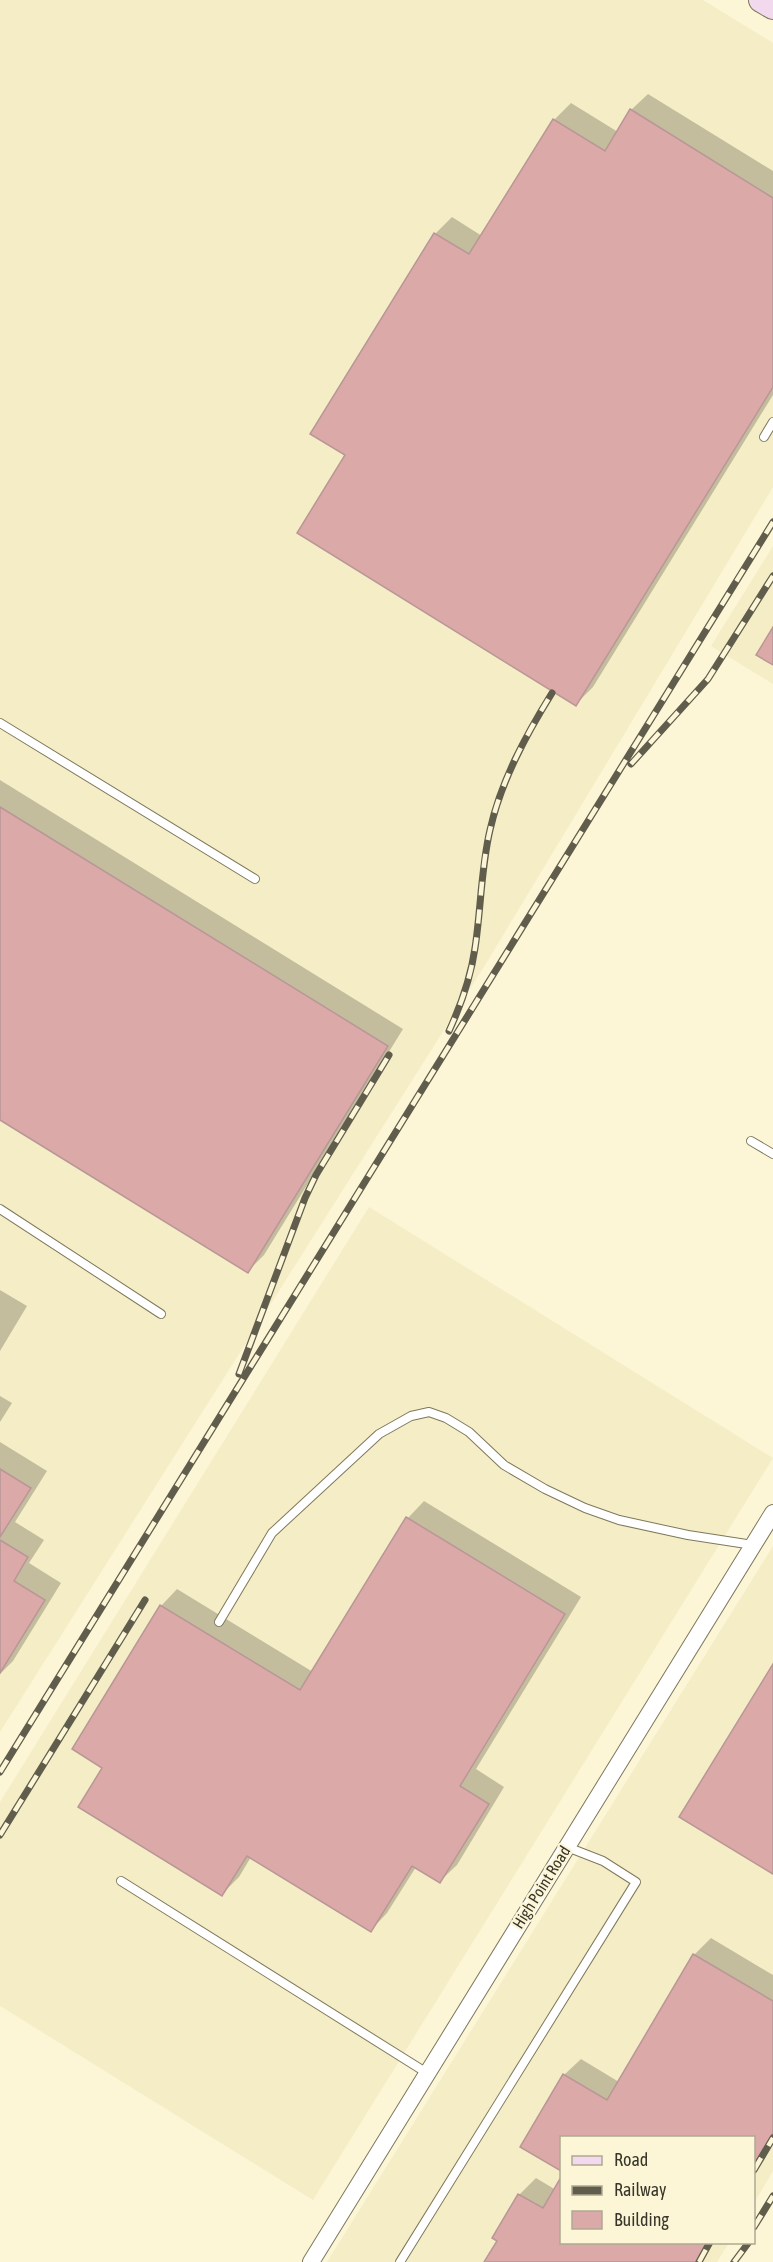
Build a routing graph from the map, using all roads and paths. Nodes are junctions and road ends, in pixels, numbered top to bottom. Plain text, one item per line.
1 (761, 0) edge
2 (773, 7) edge
3 (773, 422) edge
4 (764, 437) dead end
5 (0, 723) edge
6 (255, 879) dead end
7 (751, 1141) dead end
8 (773, 1154) edge
9 (0, 1209) edge
10 (161, 1314) dead end
11 (773, 1513) edge
12 (753, 1545) junction
13 (219, 1622) dead end
14 (567, 1846) junction
15 (121, 1881) dead end
16 (427, 2073) junction
17 (316, 2260) edge
18 (400, 2262) edge

1 - 2 main road
3 - 4 lane
5 - 6 lane
7 - 8 lane
9 - 10 lane
11 - 12 street, High Point Road
12 - 13 lane
12 - 14 street, High Point Road
14 - 16 street, High Point Road
14 - 18 lane
15 - 16 lane
16 - 17 street, High Point Road

